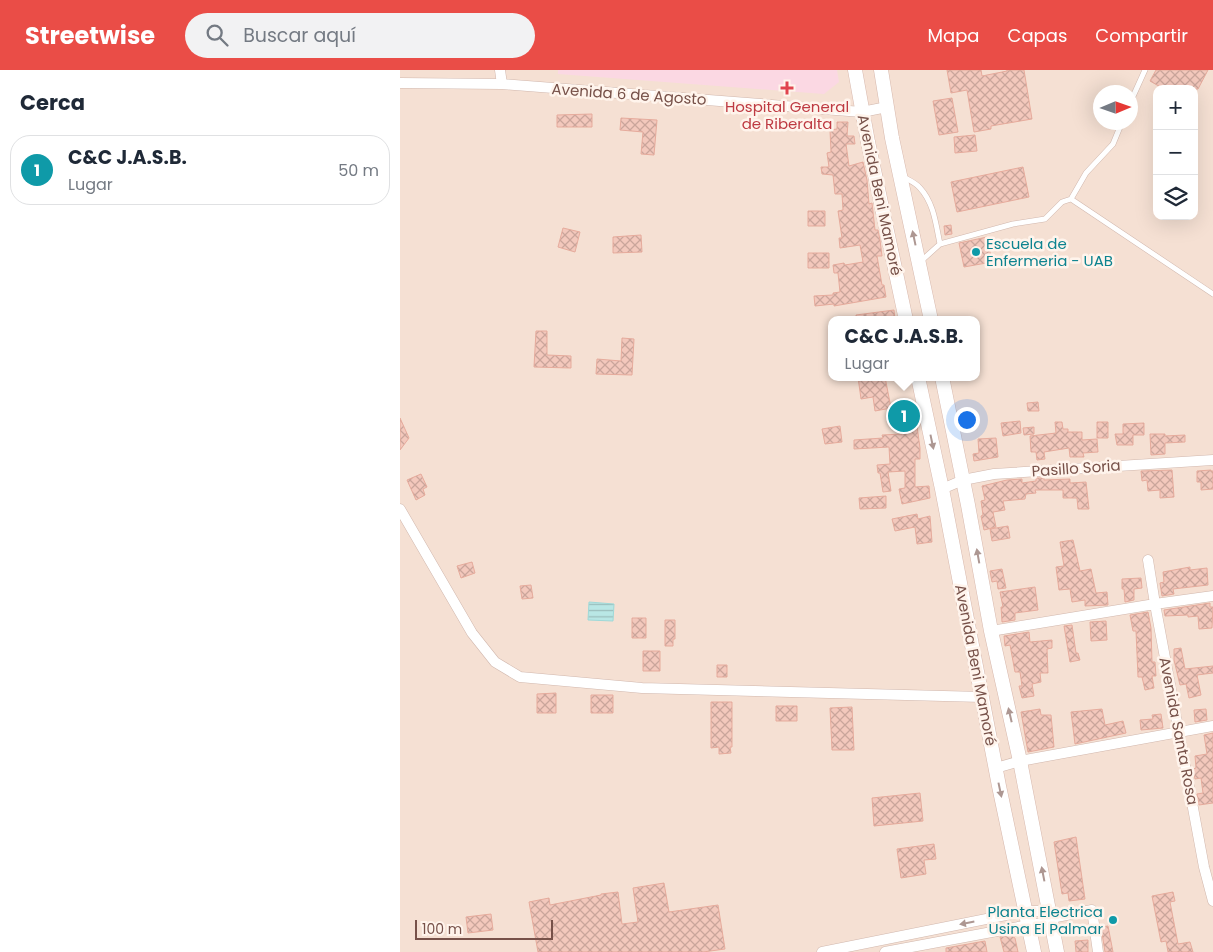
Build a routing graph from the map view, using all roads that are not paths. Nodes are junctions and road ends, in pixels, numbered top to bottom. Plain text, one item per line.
1 (500, 70) edge
2 (855, 70) edge
3 (880, 70) edge
4 (1145, 70) edge
5 (400, 83) edge
6 (502, 84) junction
7 (1138, 85) edge
8 (887, 107) junction
9 (862, 112) junction
10 (1119, 130) edge
11 (901, 175) junction
12 (1071, 199) junction
13 (940, 244) junction
14 (920, 263) junction
15 (1213, 294) edge
16 (905, 316) edge
17 (930, 316) edge
18 (919, 381) edge
19 (943, 381) edge
20 (1213, 460) edge
21 (963, 480) junction
22 (942, 489) junction
23 (400, 510) edge
24 (1148, 560) dead end
25 (1213, 596) edge
26 (1154, 604) junction
27 (991, 631) junction
28 (982, 697) junction
29 (1213, 726) edge
30 (1180, 731) junction
31 (1020, 761) junction
32 (996, 768) junction
33 (1213, 901) edge
34 (1051, 917) junction
35 (1027, 918) junction
36 (865, 948) edge
37 (854, 949) edge
38 (822, 952) edge
39 (885, 952) edge
40 (1034, 952) edge
41 (1057, 952) edge
42 (1098, 952) edge

1 - 6 street
2 - 9 street, Avenida Beni Mamoré
3 - 8 street, Avenida Beni Mamoré
4 - 7 lane
5 - 6 street, Avenida 6 de Agosto
6 - 9 street, Avenida 6 de Agosto
8 - 9 street, Avenida 6 de Agosto
8 - 11 street, Avenida Beni Mamoré
9 - 16 street, Avenida Beni Mamoré
10 - 12 lane
11 - 13 lane
14 -> 11 street, Avenida Beni Mamoré
12 - 13 lane
12 - 15 lane
13 - 14 lane
14 - 17 street, Avenida Beni Mamoré
18 -> 22 street, Avenida Beni Mamoré
19 - 21 street, Avenida Beni Mamoré
20 - 21 street, Pasillo Soria
21 - 22 street, Pasillo Soria
27 -> 21 street, Avenida Beni Mamoré
22 - 28 street, Avenida Beni Mamoré
23 - 28 street
24 - 26 street, Avenida Santa Rosa
25 - 26 street
26 - 27 street
26 - 30 street, Avenida Santa Rosa
31 -> 27 street, Avenida Beni Mamoré
28 - 32 street, Avenida Beni Mamoré
29 - 30 street
30 - 31 street
30 - 33 street, Avenida Santa Rosa
31 - 32 street
34 -> 31 street, Avenida Beni Mamoré
32 -> 35 street, Avenida Beni Mamoré
34 - 35 street
34 - 41 street, Avenida Beni Mamoré
34 - 42 street
35 -> 36 street
35 - 39 street
35 - 40 street, Avenida Beni Mamoré
36 - 37 street
37 - 38 street

